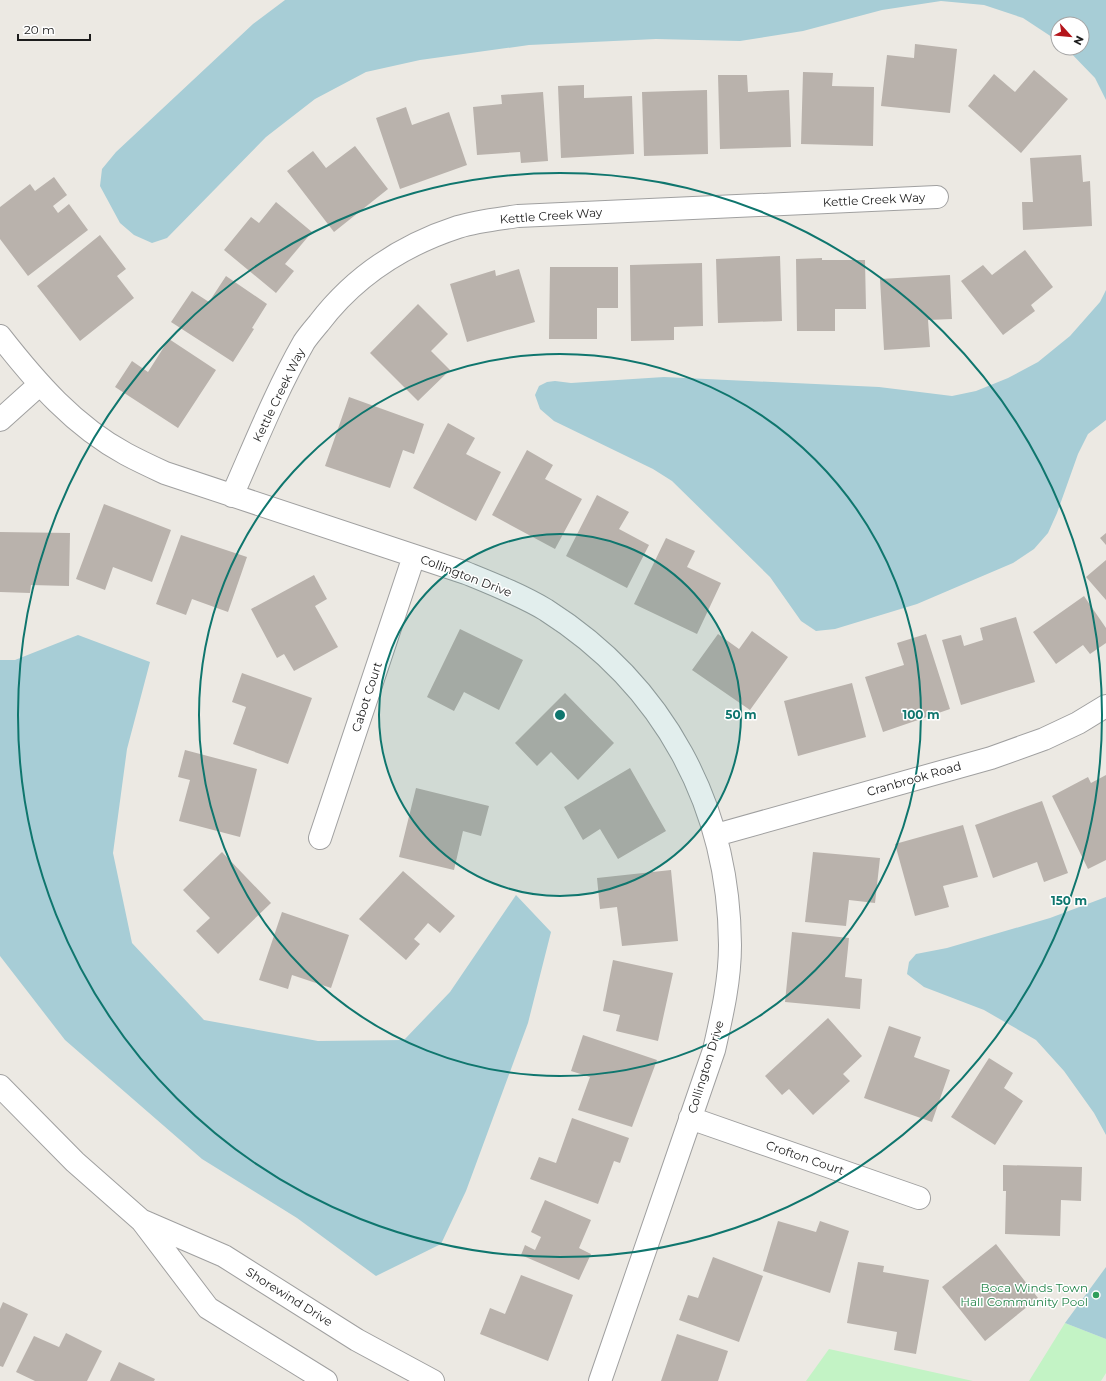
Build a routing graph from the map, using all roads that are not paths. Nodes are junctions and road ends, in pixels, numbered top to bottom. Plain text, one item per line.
1 (938, 197) dead end
2 (0, 336) edge
3 (39, 385) junction
4 (0, 420) edge
5 (232, 496) junction
6 (414, 556) junction
7 (1106, 706) edge
8 (716, 835) junction
9 (320, 838) dead end
10 (0, 1086) edge
11 (690, 1118) junction
12 (919, 1198) dead end
13 (142, 1221) junction
14 (326, 1381) edge
15 (433, 1381) edge
16 (600, 1381) edge

1 - 5 street, Kettle Creek Way
2 - 3 street, Collington Drive
3 - 4 street
3 - 5 street, Collington Drive
5 - 6 street, Collington Drive
6 - 8 street, Collington Drive
6 - 9 street, Cabot Court
7 - 8 street, Cranbrook Road
8 - 11 street, Collington Drive
10 - 13 street, Shorewind Drive
11 - 12 street, Crofton Court
11 - 16 street, Collington Drive
13 - 14 street, Shorewind Drive
13 - 15 street, Shorewind Drive

